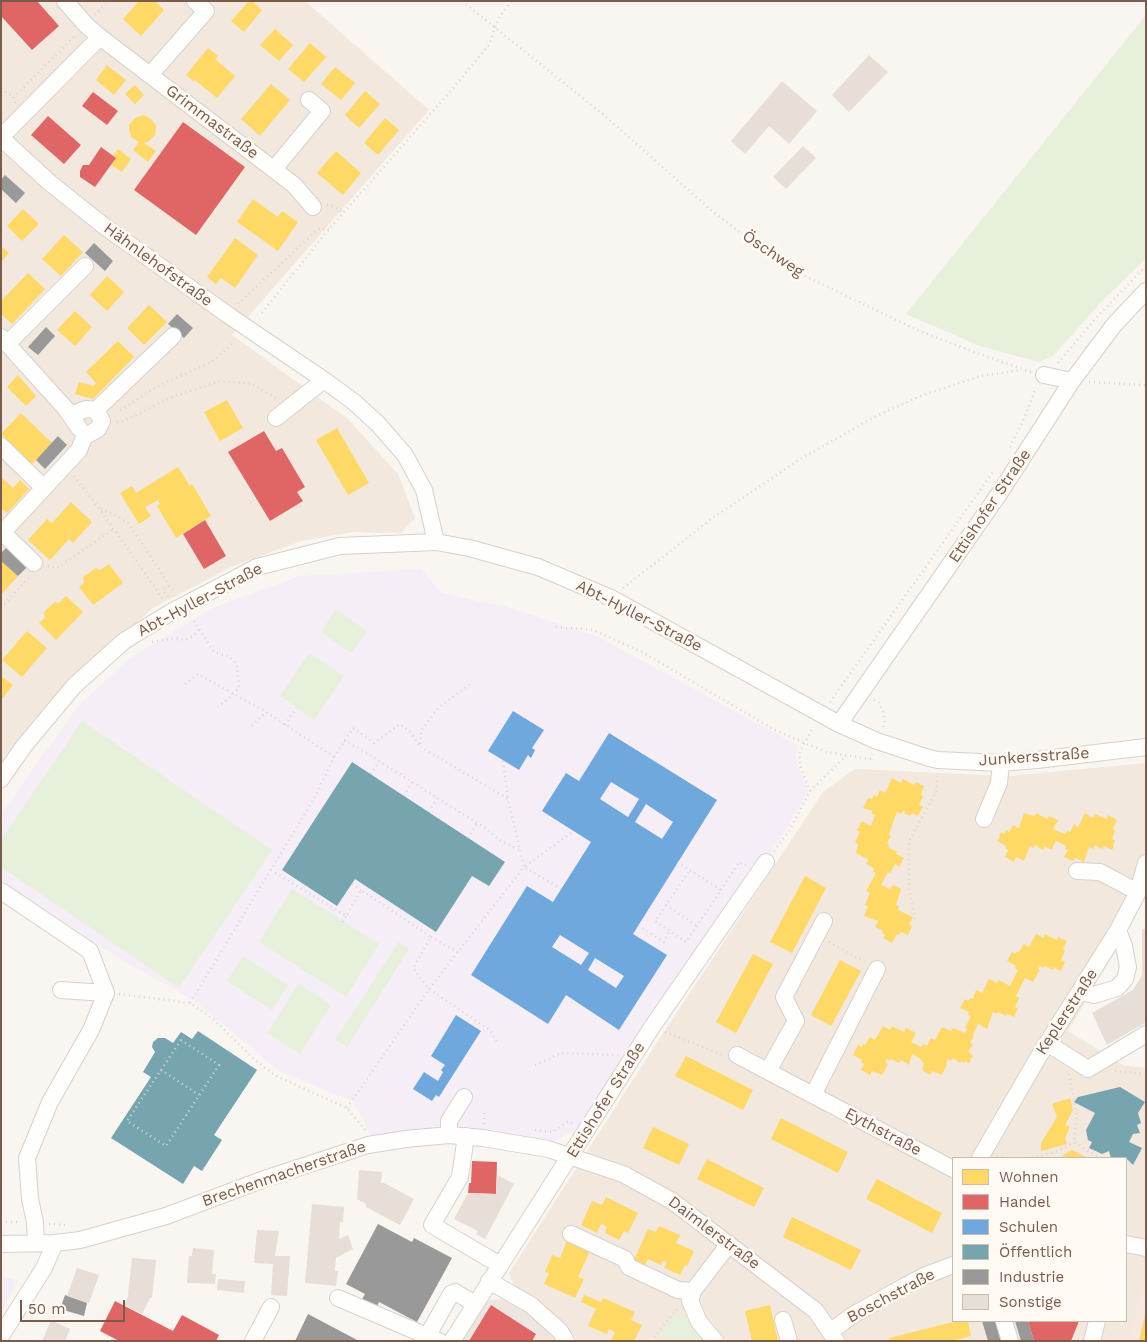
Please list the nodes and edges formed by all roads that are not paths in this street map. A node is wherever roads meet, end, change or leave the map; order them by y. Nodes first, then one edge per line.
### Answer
1 (65, 1) edge
2 (195, 1) edge
3 (100, 37) junction
4 (150, 75) junction
5 (309, 100) dead end
6 (1, 137) edge
7 (274, 169) junction
8 (314, 207) dead end
9 (85, 266) dead end
10 (1146, 291) edge
11 (172, 336) dead end
12 (4, 340) edge
13 (1044, 375) road end
14 (324, 380) junction
15 (1072, 381) junction
16 (101, 416) junction
17 (276, 418) dead end
18 (74, 420) junction
19 (84, 437) junction
20 (1, 446) edge
21 (44, 488) junction
22 (2, 532) edge
23 (436, 542) junction
24 (34, 563) road end
25 (839, 724) junction
26 (1146, 747) edge
27 (1001, 763) junction
28 (1, 779) edge
29 (984, 819) dead end
30 (1146, 863) edge
31 (763, 866) road end
32 (1077, 871) dead end
33 (1, 891) edge
34 (1138, 892) junction
35 (824, 921) dead end
36 (1118, 930) junction
37 (877, 969) road end
38 (61, 990) dead end
39 (1081, 992) junction
40 (106, 993) junction
41 (1146, 1034) edge
42 (1047, 1043) junction
43 (738, 1055) road end
44 (768, 1071) junction
45 (813, 1095) junction
46 (464, 1098) dead end
47 (449, 1135) junction
48 (466, 1136) junction
49 (570, 1157) junction
50 (981, 1157) edge
51 (952, 1168) edge
52 (571, 1234) dead end
53 (36, 1243) junction
54 (55, 1243) junction
55 (1, 1244) edge
56 (729, 1244) junction
57 (1127, 1244) edge
58 (1146, 1248) edge
59 (500, 1265) junction
60 (952, 1265) edge
61 (490, 1281) junction
62 (691, 1296) junction
63 (338, 1298) dead end
64 (475, 1304) junction
65 (271, 1307) dead end
66 (783, 1320) dead end
67 (1004, 1322) edge
68 (1097, 1322) edge
69 (1, 1336) edge
70 (834, 1336) edge
71 (433, 1338) edge
72 (253, 1341) edge
73 (452, 1341) edge
74 (566, 1341) edge
75 (715, 1341) edge
76 (789, 1341) edge
77 (1010, 1341) edge
78 (1092, 1341) edge

1 - 3 street, Grimmastraße
2 - 4 street, Grimmastraße
3 - 4 street, Grimmastraße
3 - 6 street
4 - 7 street, Grimmastraße
5 - 7 street, Grimmastraße
6 - 14 street, Hähnlehofstraße
7 - 8 street, Grimmastraße
9 - 12 street
10 - 15 street, Ettishofer Straße
11 - 16 street
12 - 18 street
13 - 15 street
14 - 17 street
14 - 23 street, Hähnlehofstraße
15 - 25 street, Ettishofer Straße
16 - 18 street
16 - 19 street
18 - 19 street
19 - 21 street
20 - 21 street
21 - 22 street
22 - 24 street
23 - 25 street, Abt-Hyller-Straße
23 - 28 street, Abt-Hyller-Straße
25 - 27 street, Junkersstraße
26 - 27 street, Junkersstraße
27 - 29 street
30 - 34 street, Keplerstraße
31 - 49 street, Ettishofer Straße
32 - 34 street
33 - 40 street
34 - 36 street, Keplerstraße
35 - 44 street
36 - 39 street, Keplerstraße
36 - 39 street
37 - 45 street
38 - 40 street
39 - 42 street, Keplerstraße
40 - 53 street
41 - 42 street
42 - 50 street, Keplerstraße
43 - 44 street, Eythstraße
44 - 45 street, Eythstraße
45 - 51 street, Eythstraße
46 - 47 street
47 - 48 street, Brechenmacherstraße
47 - 54 street, Brechenmacherstraße
48 - 49 street, Brechenmacherstraße
48 - 59 street
49 - 56 street, Daimlerstraße
49 - 59 street, Ettishofer Straße
52 - 62 street
53 - 54 street, Brechenmacherstraße
53 - 55 street, Brechenmacherstraße
54 - 69 street
56 - 62 street
56 - 70 street, Daimlerstraße
57 - 58 street
59 - 61 street, Ettishofer Straße
60 - 70 street, Boschstraße
61 - 64 street, Ettishofer Straße
61 - 74 street
62 - 75 street
63 - 71 street
64 - 71 street
64 - 73 street, Ettishofer Straße
65 - 72 street
66 - 76 street
67 - 77 street
68 - 78 street

